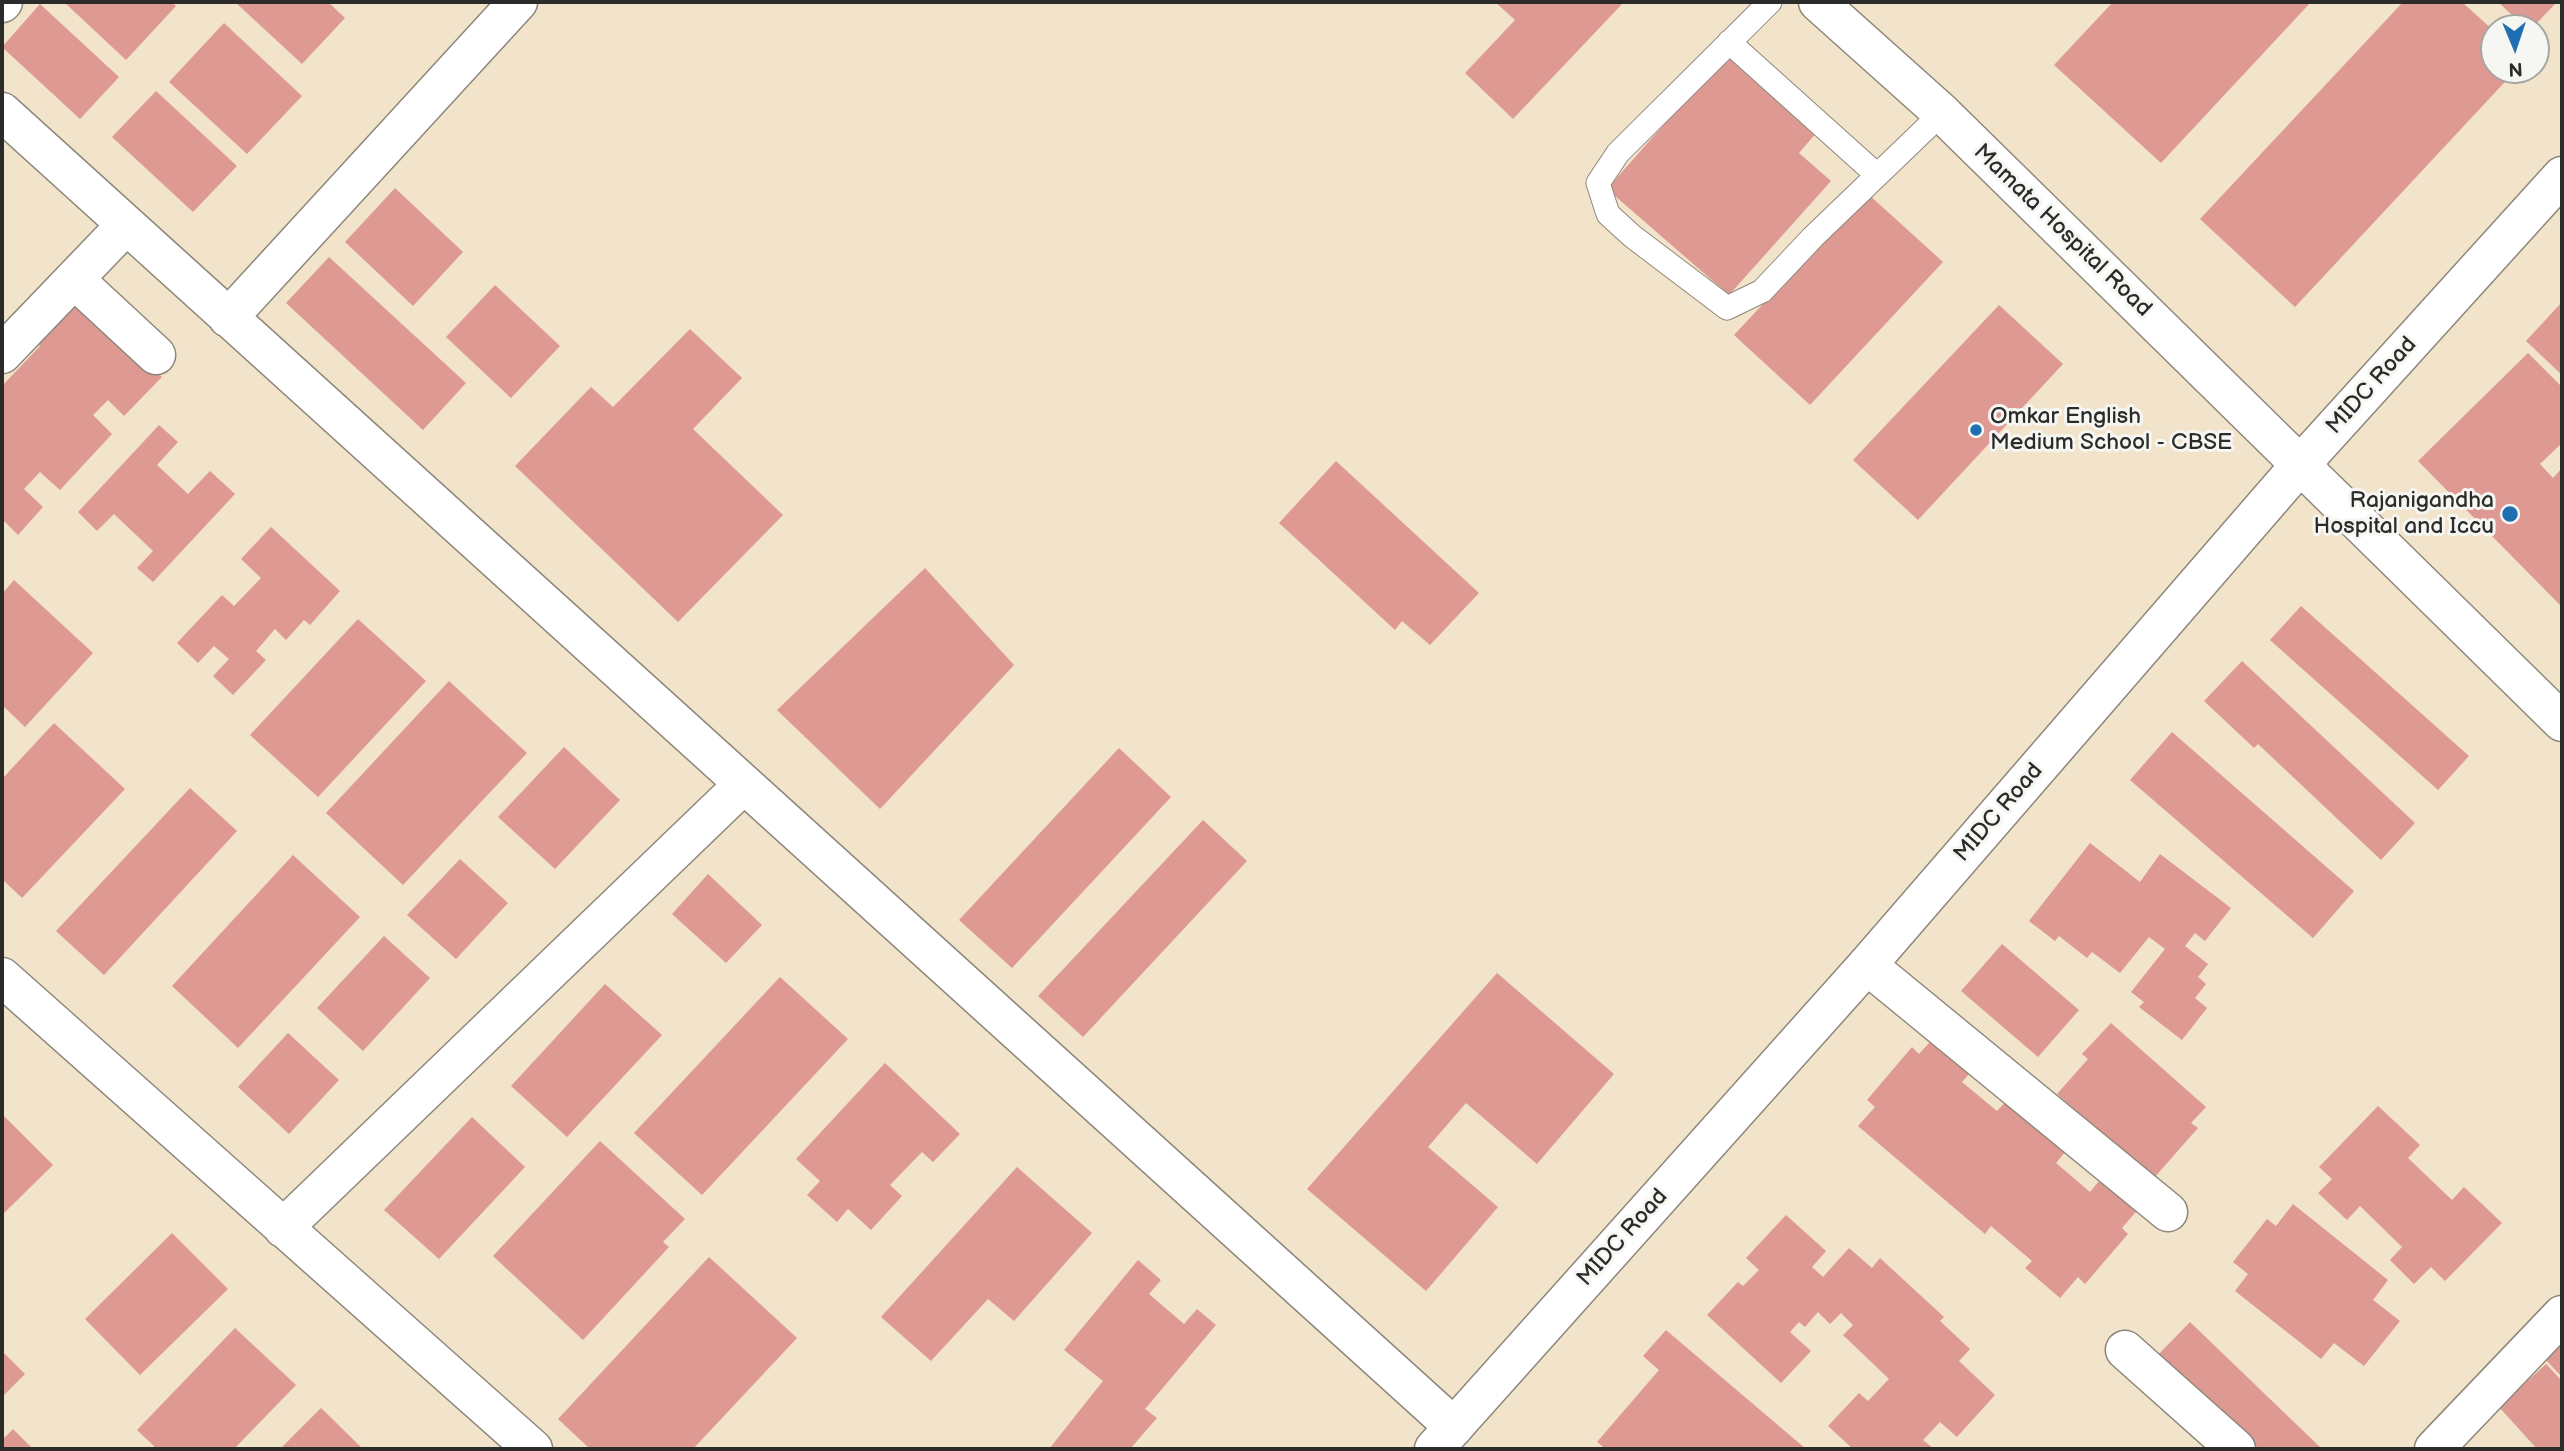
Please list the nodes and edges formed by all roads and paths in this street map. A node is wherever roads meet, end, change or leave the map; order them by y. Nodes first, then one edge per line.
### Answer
1 (518, 2) edge
2 (1770, 2) edge
3 (1818, 2) edge
4 (1729, 42) junction
5 (2, 113) edge
6 (1942, 113) junction
7 (1877, 175) junction
8 (2562, 176) edge
9 (126, 225) junction
10 (74, 279) junction
11 (228, 318) junction
12 (2, 354) edge
13 (156, 355) dead end
14 (2300, 465) junction
15 (2562, 722) edge
16 (744, 784) junction
17 (1867, 965) junction
18 (2, 977) edge
19 (2168, 1212) dead end
20 (283, 1228) junction
21 (2562, 1315) edge
22 (2125, 1350) dead end
23 (1444, 1438) edge
24 (533, 1449) edge
25 (2236, 1449) edge
26 (2434, 1449) edge

1 - 11 street
2 - 4 lane
3 - 6 street, Mamata Hospital Road
4 - 7 lane
4 - 7 lane
5 - 9 street
6 - 7 lane
6 - 14 street, Mamata Hospital Road
8 - 14 street, MIDC Road
9 - 10 street
9 - 11 street
10 - 12 street
10 - 13 street
11 - 16 street
14 - 15 street, Mamata Hospital Road
14 - 17 street, MIDC Road
16 - 20 street
16 - 23 street
17 - 19 street
17 - 23 street, MIDC Road
18 - 20 street
20 - 24 street
21 - 26 street
22 - 25 street

